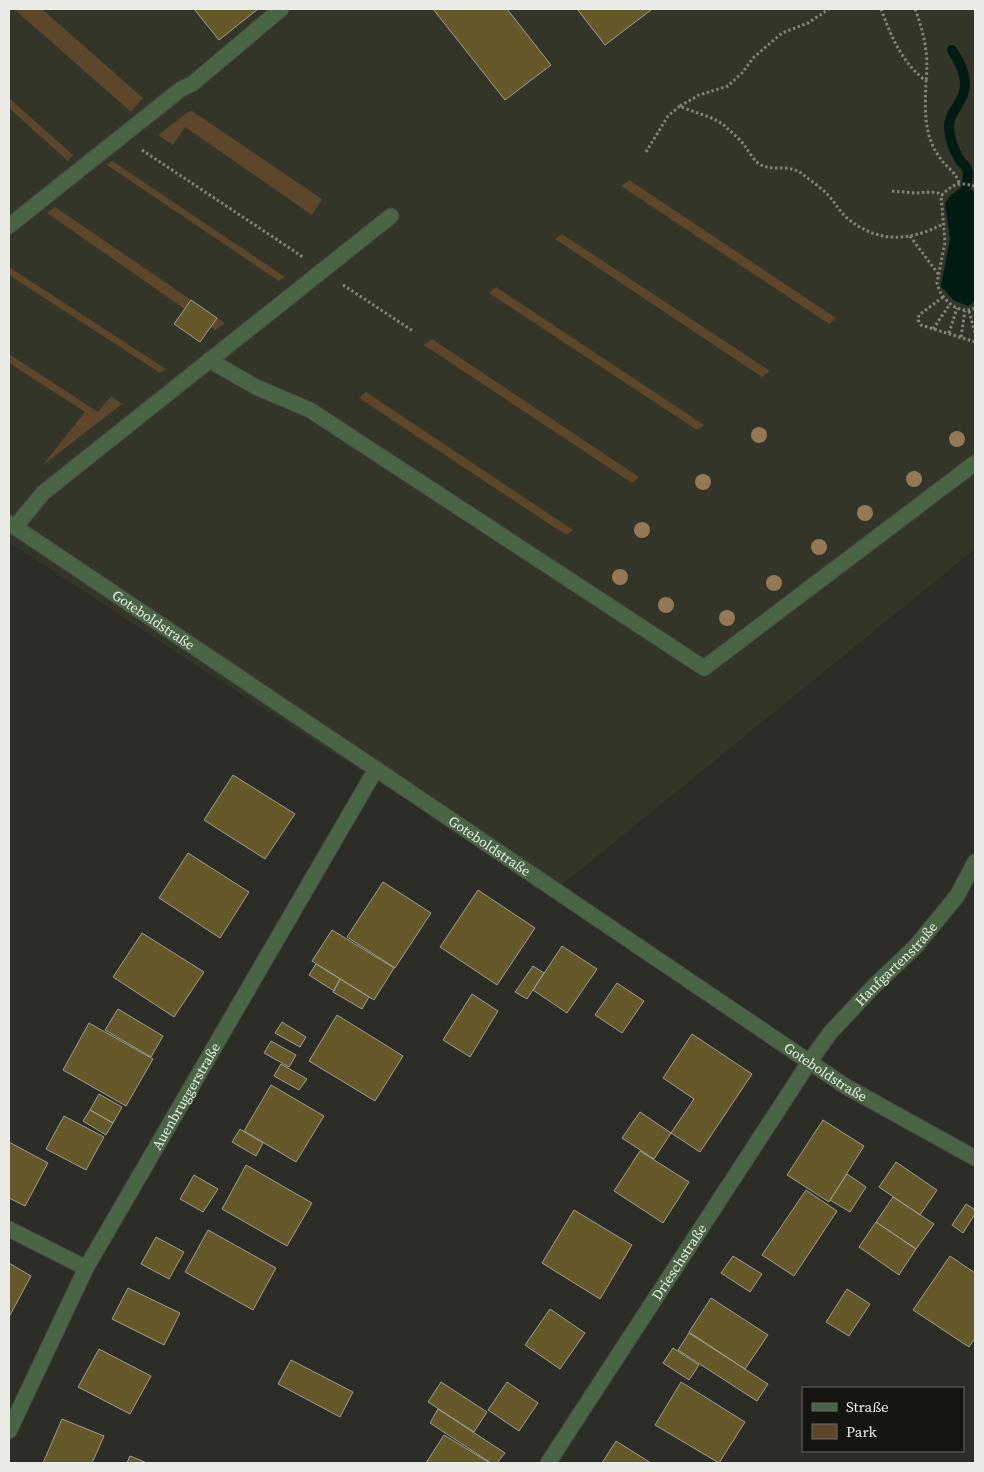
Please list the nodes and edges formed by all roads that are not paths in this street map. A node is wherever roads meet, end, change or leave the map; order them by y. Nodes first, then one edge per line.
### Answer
1 (281, 9) edge
2 (391, 216) dead end
3 (9, 226) edge
4 (209, 360) junction
5 (975, 463) edge
6 (12, 525) edge
7 (376, 768) junction
8 (975, 862) edge
9 (810, 1061) junction
10 (975, 1158) edge
11 (9, 1229) edge
12 (86, 1268) junction
13 (9, 1431) edge
14 (548, 1463) edge

1 - 3 street
2 - 4 street
4 - 5 street
4 - 6 street
6 - 7 street, Goteboldstraße
7 - 9 street, Goteboldstraße
7 - 12 street, Auenbruggerstraße
8 - 9 street, Hanfgartenstraße
9 - 10 street, Goteboldstraße
9 - 14 street, Drieschstraße
11 - 12 street
12 - 13 street, Auenbruggerstraße

